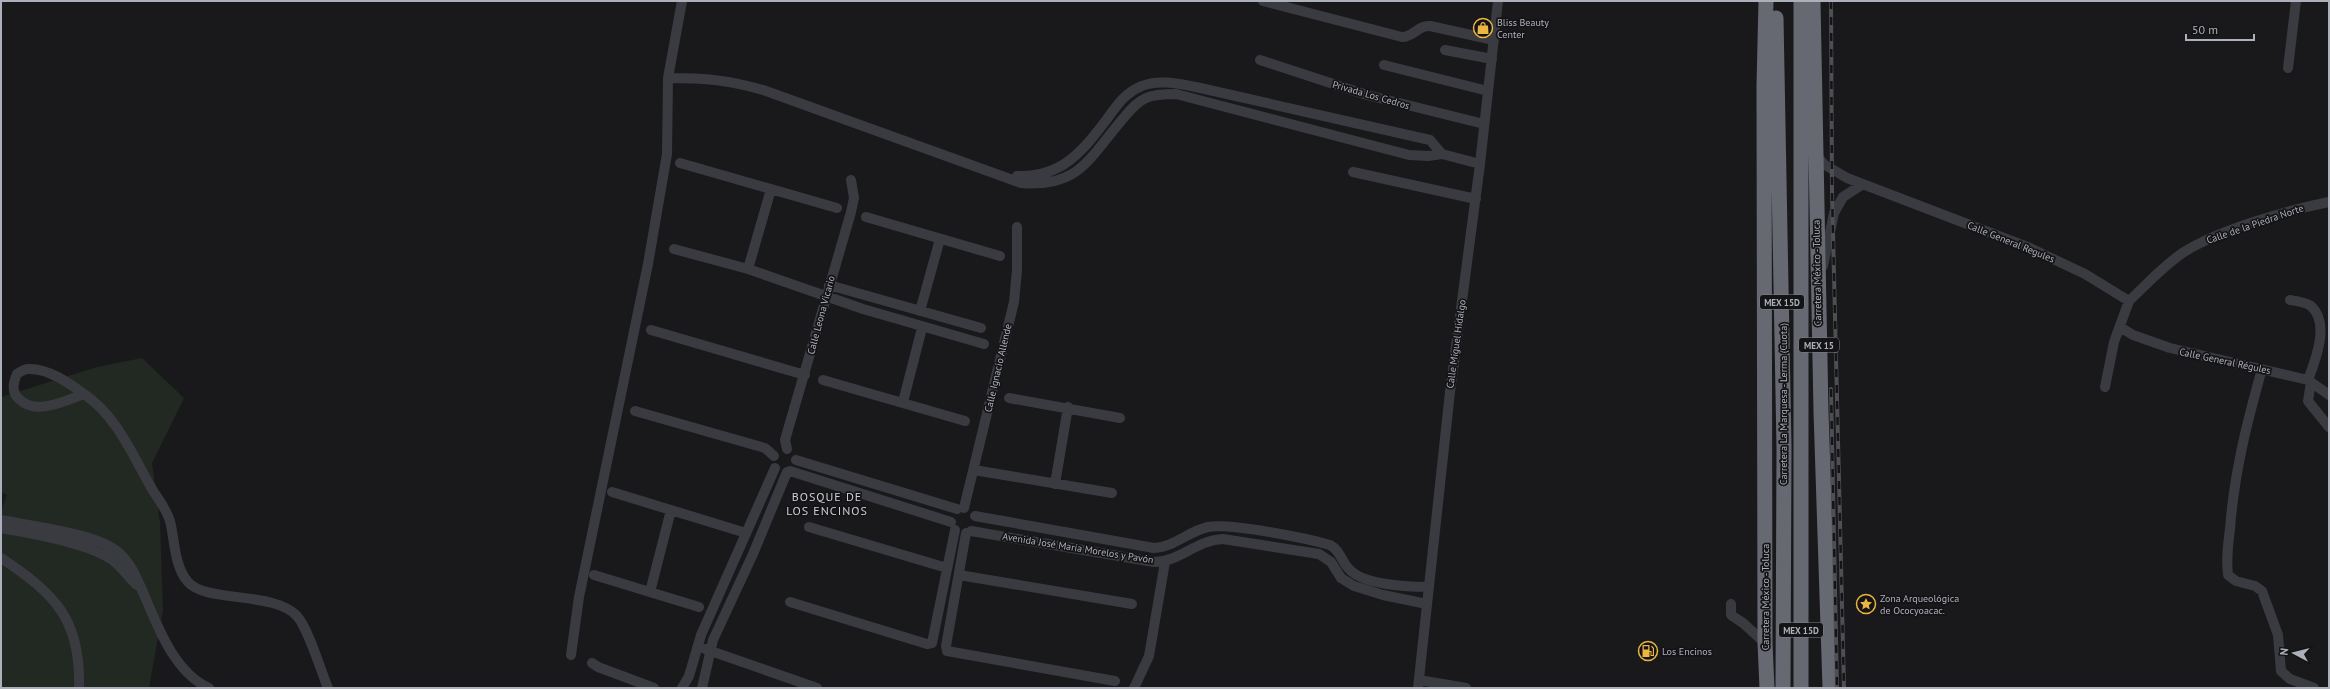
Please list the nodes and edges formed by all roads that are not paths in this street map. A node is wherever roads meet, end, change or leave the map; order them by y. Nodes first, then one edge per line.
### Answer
1 (682, 1) edge
2 (1263, 1) edge
3 (1498, 1) edge
4 (1766, 1) edge
5 (1775, 1) edge
6 (1801, 1) edge
7 (1814, 1) edge
8 (2296, 1) edge
9 (1494, 40) junction
10 (1445, 50) dead end
11 (1492, 59) junction
12 (1260, 60) dead end
13 (1384, 65) dead end
14 (2288, 68) dead end
15 (668, 78) junction
16 (1488, 91) junction
17 (1134, 106) junction
18 (1106, 120) junction
19 (1484, 124) junction
20 (1442, 154) junction
21 (1815, 154) junction
22 (680, 163) dead end
23 (1480, 164) junction
24 (1353, 172) dead end
25 (1003, 176) junction
26 (850, 180) dead end
27 (1863, 184) junction
28 (771, 189) junction
29 (1476, 199) junction
30 (2329, 202) edge
31 (837, 208) dead end
32 (866, 217) dead end
33 (1017, 227) dead end
34 (940, 239) junction
35 (674, 249) dead end
36 (1000, 256) dead end
37 (748, 269) junction
38 (829, 285) junction
39 (1818, 291) junction
40 (826, 296) junction
41 (2290, 300) dead end
42 (2129, 301) junction
43 (920, 311) junction
44 (2120, 327) junction
45 (922, 328) junction
46 (981, 328) dead end
47 (651, 330) dead end
48 (2327, 336) edge
49 (984, 344) dead end
50 (2262, 369) junction
51 (805, 375) junction
52 (823, 380) dead end
53 (2310, 381) junction
54 (2106, 387) dead end
55 (84, 394) junction
56 (2329, 395) edge
57 (1009, 398) dead end
58 (903, 402) junction
59 (1068, 408) junction
60 (635, 411) dead end
61 (1120, 418) dead end
62 (965, 421) dead end
63 (2329, 427) edge
64 (787, 449) junction
65 (774, 456) junction
66 (796, 460) junction
67 (776, 468) junction
68 (974, 470) junction
69 (789, 472) junction
70 (1055, 484) junction
71 (612, 492) dead end
72 (1112, 493) dead end
73 (960, 509) junction
74 (671, 510) junction
75 (975, 516) junction
76 (1, 520) edge
77 (953, 526) junction
78 (809, 527) dead end
79 (1, 528) edge
80 (968, 532) junction
81 (746, 534) junction
82 (1188, 535) junction
83 (740, 547) junction
84 (1194, 547) junction
85 (753, 554) junction
86 (1, 558) edge
87 (1165, 562) junction
88 (947, 568) junction
89 (594, 575) dead end
90 (959, 575) junction
91 (1372, 580) junction
92 (1408, 586) junction
93 (1428, 587) junction
94 (143, 590) junction
95 (1369, 591) junction
96 (650, 592) junction
97 (1406, 600) junction
98 (790, 602) dead end
99 (1132, 604) dead end
100 (1427, 604) junction
101 (1731, 604) dead end
102 (699, 607) dead end
103 (1765, 643) junction
104 (697, 646) junction
105 (710, 651) junction
106 (571, 655) dead end
107 (592, 663) dead end
108 (1115, 681) dead end
109 (1418, 684) edge
110 (79, 688) edge
111 (209, 688) edge
112 (328, 688) edge
113 (654, 688) edge
114 (682, 688) edge
115 (702, 688) edge
116 (817, 688) edge
117 (1134, 688) edge
118 (1466, 688) edge
119 (1767, 688) edge
120 (1783, 688) edge
121 (1801, 688) edge
122 (1830, 688) edge
123 (2314, 688) edge

1 - 15 street
2 - 9 street
3 - 9 street, Calle Miguel Hidalgo
4 - 103 highway, Carretera México - Toluca
5 - 120 highway, Carretera La Marquesa - Lerma (Cuota) / MEX 15D
6 - 121 highway, Carretera La Marquesa - Lerma (Cuota) / MEX 15D
7 - 21 highway, Carretera México - Toluca / MEX 15
8 - 14 street
9 - 11 street, Calle Miguel Hidalgo
10 - 11 street
11 - 16 street, Calle Miguel Hidalgo
12 - 19 street, Privada Los Cedros
13 - 16 street
15 - 25 street
15 - 106 street
16 - 19 street, Calle Miguel Hidalgo
17 - 18 street
17 - 20 street
17 - 25 street
18 - 20 street
18 - 25 street
19 - 23 street, Calle Miguel Hidalgo
20 - 23 street
21 - 27 street, Calle General Regules
21 - 39 highway, Carretera México - Toluca / MEX 15
22 - 28 street
23 - 29 street, Calle Miguel Hidalgo
24 - 29 street
26 - 38 street, Calle Leona Vicario
27 - 39 street
27 - 42 street, Calle General Regules
28 - 31 street
28 - 37 street
29 - 93 street, Calle Miguel Hidalgo
30 - 42 street, Calle de la Piedra Norte
32 - 34 street
33 - 68 street, Calle Ignacio Allende
34 - 36 street
34 - 43 street
35 - 37 street
37 - 40 street
38 - 40 street, Calle Leona Vicario
38 - 43 street
39 - 122 highway, Carretera México - Toluca / MEX 15
40 - 45 street
40 - 51 street, Calle Leona Vicario
41 - 48 street
42 - 44 street
43 - 46 street
44 - 50 street, Calle General Régules
44 - 54 street
45 - 49 street
45 - 58 street
47 - 51 street
48 - 53 street
50 - 53 street, Calle General Régules
50 - 123 street
51 - 64 street, Calle Leona Vicario
52 - 58 street
53 - 56 street, Calle General Régules
53 - 63 street
55 - 55 street
55 - 112 street
57 - 59 street
58 - 62 street
59 - 61 street
59 - 70 street
60 - 65 street
64 - 65 street
64 - 66 street
65 - 67 street
66 - 69 street
66 - 73 street
67 - 69 street
67 - 81 street
68 - 70 street
68 - 73 street, Calle Ignacio Allende
69 - 77 street
69 - 85 street
70 - 72 street
71 - 74 street
73 - 75 street
73 - 77 street
74 - 81 street
74 - 96 street
75 - 80 street
75 - 82 street, Avenida José María Morelos y Pavón
76 - 94 street
77 - 80 street
77 - 88 street
78 - 88 street
79 - 94 street
80 - 87 street, Avenida José María Morelos y Pavón
80 - 90 street
81 - 83 street
82 - 84 street
82 - 91 street, Avenida José María Morelos y Pavón
83 - 85 street
83 - 104 street
84 - 87 street, Avenida José María Morelos y Pavón
84 - 95 street, Avenida José María Morelos y Pavón
85 - 105 street
86 - 110 street
87 - 117 street
88 - 98 street
89 - 96 street
90 - 99 street
90 - 108 street
91 - 92 street, Avenida José María Morelos y Pavón
91 - 95 street
92 - 93 street, Avenida José María Morelos y Pavón
92 - 97 street
93 - 100 street, Calle Miguel Hidalgo
94 - 111 street
95 - 97 street, Avenida José María Morelos y Pavón
96 - 102 street
97 - 100 street, Avenida José María Morelos y Pavón
100 - 109 street, Calle Miguel Hidalgo
101 - 103 street
103 - 119 highway, Carretera México - Toluca
104 - 105 street
104 - 114 street
105 - 115 street
105 - 116 street
107 - 113 street
109 - 118 street

